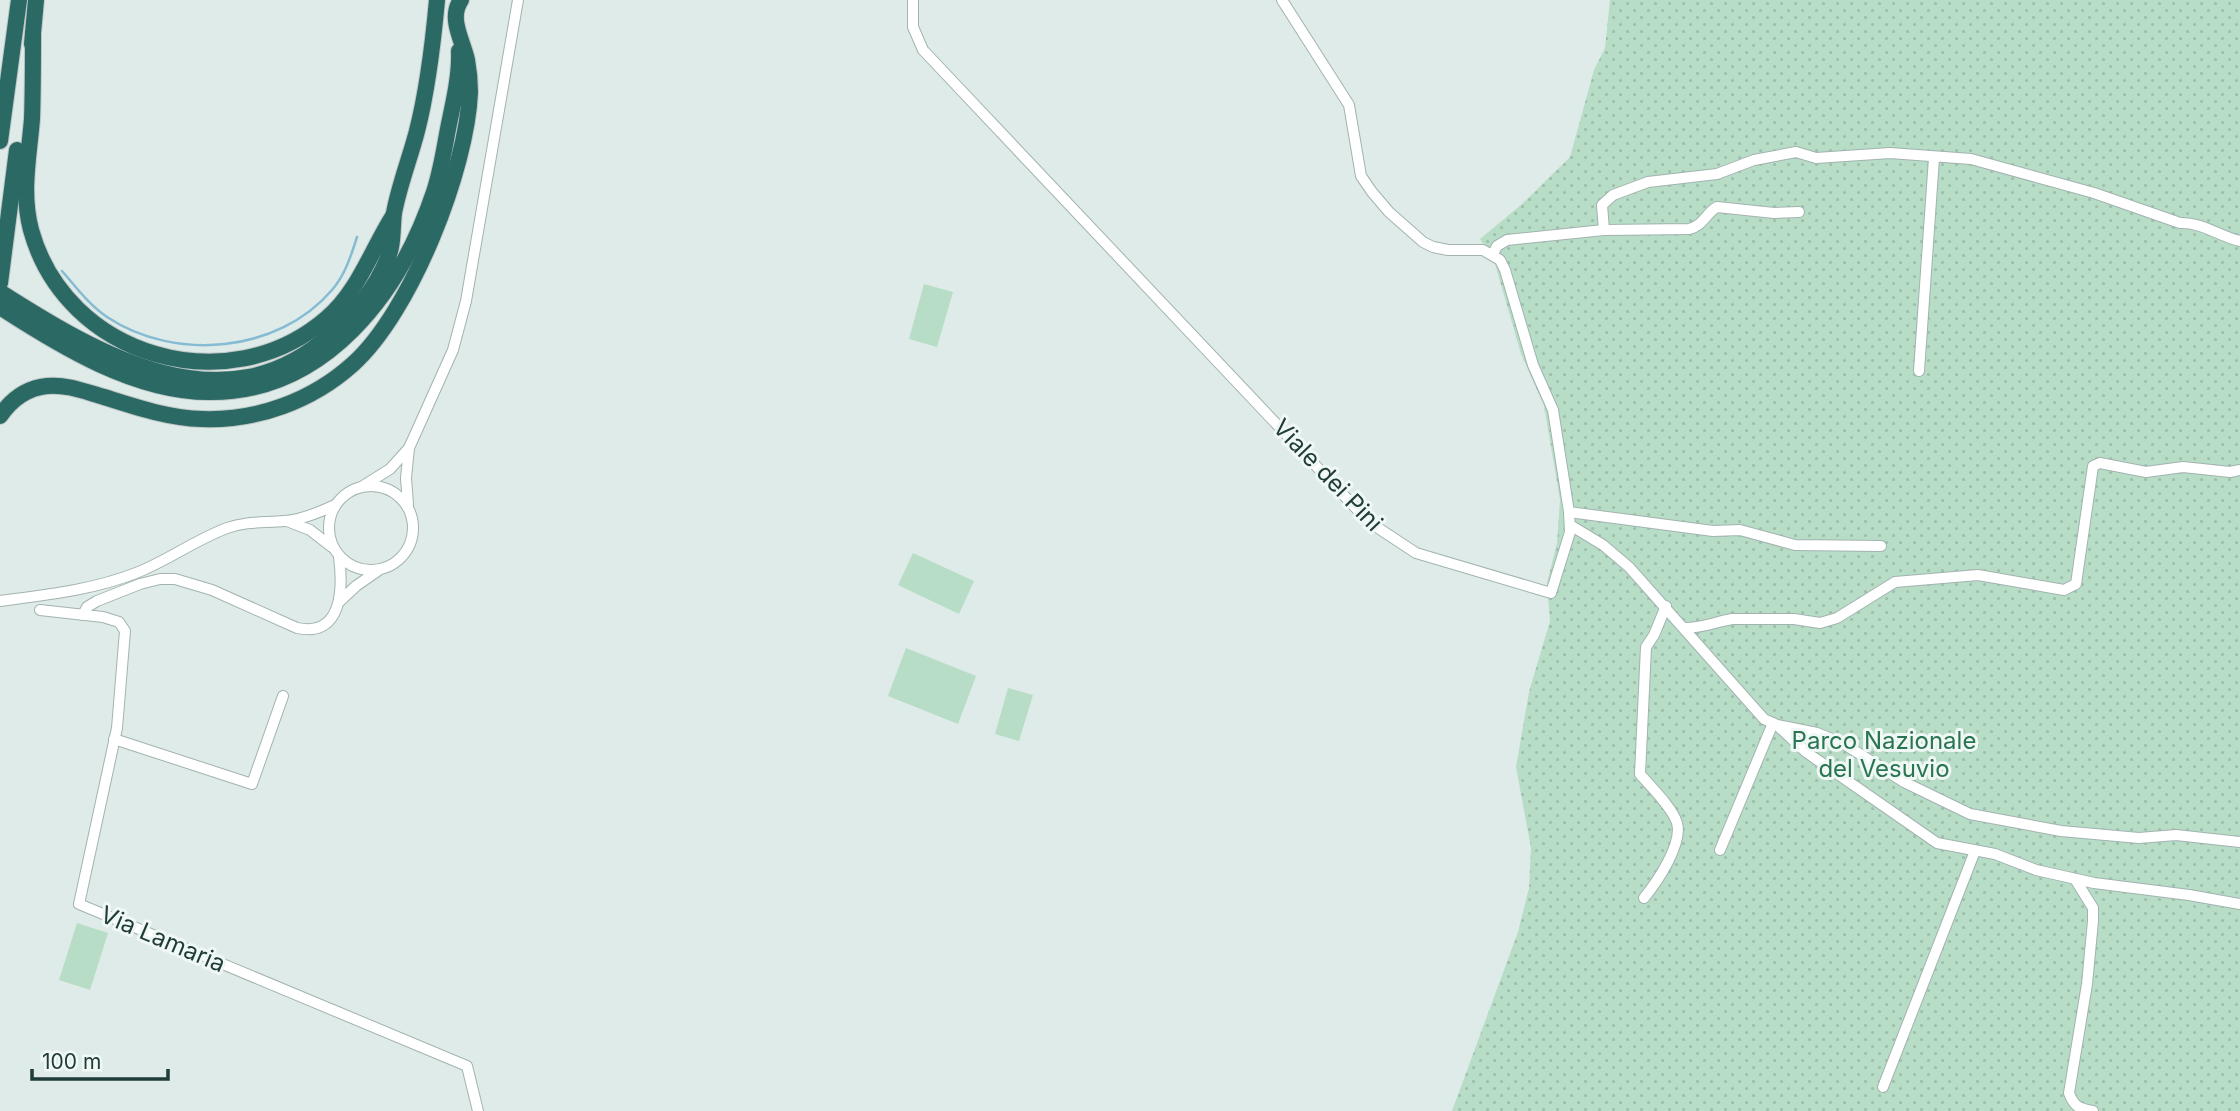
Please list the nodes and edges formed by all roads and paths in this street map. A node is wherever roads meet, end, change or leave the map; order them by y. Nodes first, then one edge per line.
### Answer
1 (19, 0) edge
2 (437, 0) edge
3 (461, 0) edge
4 (509, 0) edge
5 (518, 0) edge
6 (913, 0) edge
7 (1282, 0) edge
8 (36, 1) edge
9 (515, 14) junction
10 (458, 31) junction
11 (33, 34) junction
12 (0, 141) edge
13 (1934, 158) junction
14 (1799, 212) dead end
15 (394, 214) junction
16 (1604, 230) junction
17 (2240, 241) edge
18 (1493, 254) junction
19 (1, 278) edge
20 (0, 292) edge
21 (0, 307) edge
22 (1919, 371) dead end
23 (0, 416) edge
24 (409, 448) junction
25 (2240, 470) edge
26 (363, 486) junction
27 (335, 505) junction
28 (409, 511) junction
29 (1569, 512) junction
30 (286, 521) junction
31 (1570, 525) junction
32 (1881, 546) dead end
33 (336, 552) junction
34 (379, 570) junction
35 (0, 601) edge
36 (340, 601) junction
37 (1666, 606) junction
38 (40, 610) dead end
39 (83, 615) junction
40 (1685, 628) junction
41 (283, 696) dead end
42 (1775, 724) junction
43 (114, 738) junction
44 (2240, 842) edge
45 (1720, 850) dead end
46 (1975, 852) junction
47 (2075, 878) junction
48 (1644, 898) dead end
49 (2240, 904) edge
50 (1883, 1087) dead end
51 (478, 1111) edge
52 (2094, 1111) edge

1 - 12 highway
2 - 15 highway
3 - 10 highway
4 - 9 street
5 - 9 street
6 - 31 street, Viale dei Pini
7 - 18 street
8 - 11 highway
9 - 24 street
10 - 21 highway
10 - 23 highway
11 - 15 highway
11 - 19 highway
13 - 16 street
13 - 17 street
13 - 22 street
14 - 16 street
15 - 20 highway
16 - 18 street
18 - 29 street, Viale dei Pini
24 - 26 street
24 - 28 street
25 - 40 street
26 - 27 street
26 - 28 street
27 - 30 street
27 - 33 street
28 - 34 street
29 - 31 street, Viale dei Pini
29 - 32 street
30 - 33 street
30 - 35 street
31 - 37 street
33 - 34 street
33 - 36 street
34 - 36 street
36 - 39 street
37 - 40 street
37 - 48 street
38 - 39 street, Via Lamaria
39 - 43 street, Via Lamaria
40 - 42 street
41 - 43 street
42 - 44 street
42 - 45 street
42 - 46 street
43 - 51 street, Via Lamaria
46 - 47 street
46 - 50 street
47 - 49 street
47 - 52 street

